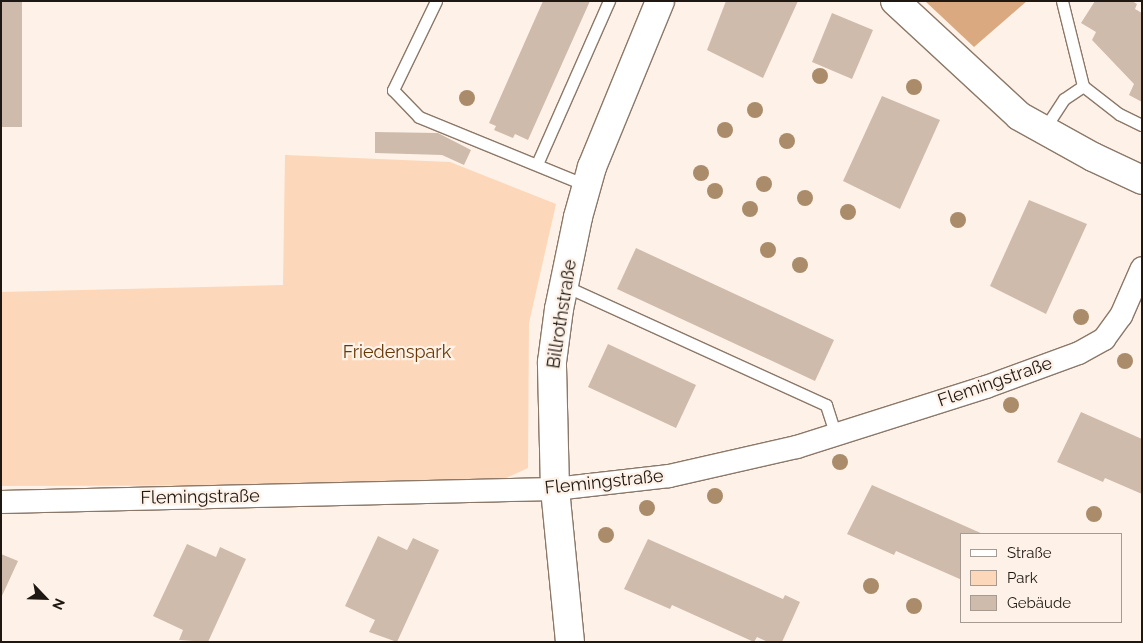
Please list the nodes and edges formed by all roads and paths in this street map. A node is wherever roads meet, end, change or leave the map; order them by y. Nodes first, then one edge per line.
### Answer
1 (436, 1) edge
2 (610, 1) edge
3 (660, 1) edge
4 (895, 1) edge
5 (1062, 1) edge
6 (1083, 86) junction
7 (1142, 125) edge
8 (1043, 131) junction
9 (536, 164) junction
10 (1142, 180) edge
11 (586, 185) junction
12 (1142, 268) edge
13 (565, 286) junction
14 (836, 435) junction
15 (555, 489) junction
16 (1, 502) edge
17 (570, 642) edge

1 - 9 lane
2 - 9 lane
3 - 11 street, Billrothstraße
4 - 8 street
5 - 6 lane
6 - 7 lane
6 - 8 lane
8 - 10 street
9 - 11 lane
11 - 13 street, Billrothstraße
12 - 14 street, Flemingstraße
13 - 14 lane
13 - 15 street, Billrothstraße
14 - 15 street, Flemingstraße
15 - 16 street, Flemingstraße
15 - 17 street, Billrothstraße

